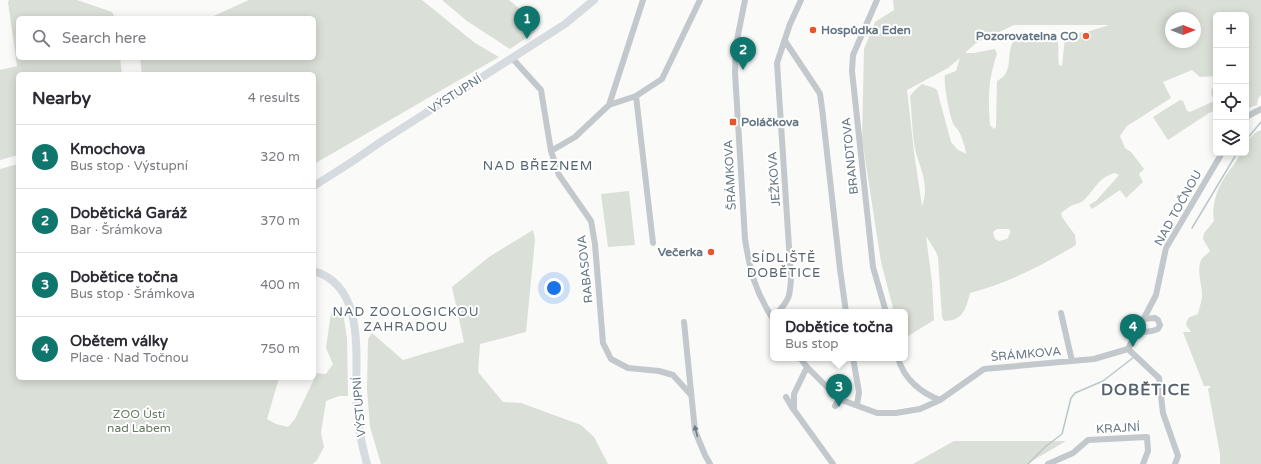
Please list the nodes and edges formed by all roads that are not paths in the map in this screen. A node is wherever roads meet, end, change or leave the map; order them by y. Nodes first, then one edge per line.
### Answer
1 (594, 0) edge
2 (643, 0) edge
3 (700, 0) edge
4 (745, 0) edge
5 (801, 0) edge
6 (877, 0) edge
7 (785, 41) junction
8 (512, 58) junction
9 (636, 96) junction
10 (609, 105) junction
11 (1261, 109) edge
12 (1249, 115) edge
13 (551, 151) junction
14 (1220, 156) edge
15 (316, 185) edge
16 (653, 243) dead end
17 (316, 272) edge
18 (780, 309) edge
19 (846, 309) edge
20 (885, 309) edge
21 (1062, 313) dead end
22 (770, 314) edge
23 (1142, 320) junction
24 (684, 322) dead end
25 (1136, 333) junction
26 (1128, 349) junction
27 (802, 361) edge
28 (854, 361) edge
29 (900, 361) edge
30 (1072, 361) junction
31 (806, 367) junction
32 (691, 395) junction
33 (786, 397) dead end
34 (839, 399) junction
35 (940, 400) junction
36 (857, 405) junction
37 (835, 406) dead end
38 (794, 410) junction
39 (367, 464) edge
40 (710, 464) edge
41 (833, 464) edge
42 (1048, 464) edge
43 (1143, 464) edge
44 (1175, 464) edge

1 - 8 street, VÝSTUPNÍ
2 - 10 street
3 - 9 street
4 - 22 street, ŠRÁMKOVA
5 - 7 street
6 - 20 street, BRANDTOVA
7 - 18 street, JEŽKOVA
7 - 19 street
8 - 13 street, RABASOVA
8 - 15 street, VÝSTUPNÍ
9 - 10 street
9 - 16 street
10 - 13 street
11 - 12 street
13 - 32 street, RABASOVA
14 - 23 street, NAD TOČNOU
17 - 39 street, VÝSTUPNÍ
21 - 30 street
23 - 25 street, NAD TOČNOU
23 - 25 street
24 - 32 street
25 - 26 street, NAD TOČNOU
26 - 30 street, ŠRÁMKOVA
26 - 44 street
27 - 31 street, ŠRÁMKOVA
28 - 36 street
29 - 35 street
30 - 35 street, ŠRÁMKOVA
31 - 34 street, ŠRÁMKOVA
31 - 38 street
40 -> 32 street
33 - 38 street
34 - 36 street, ŠRÁMKOVA
34 - 37 street
35 - 36 street, ŠRÁMKOVA
38 - 41 street
42 - 43 street, KRAJNÍ

